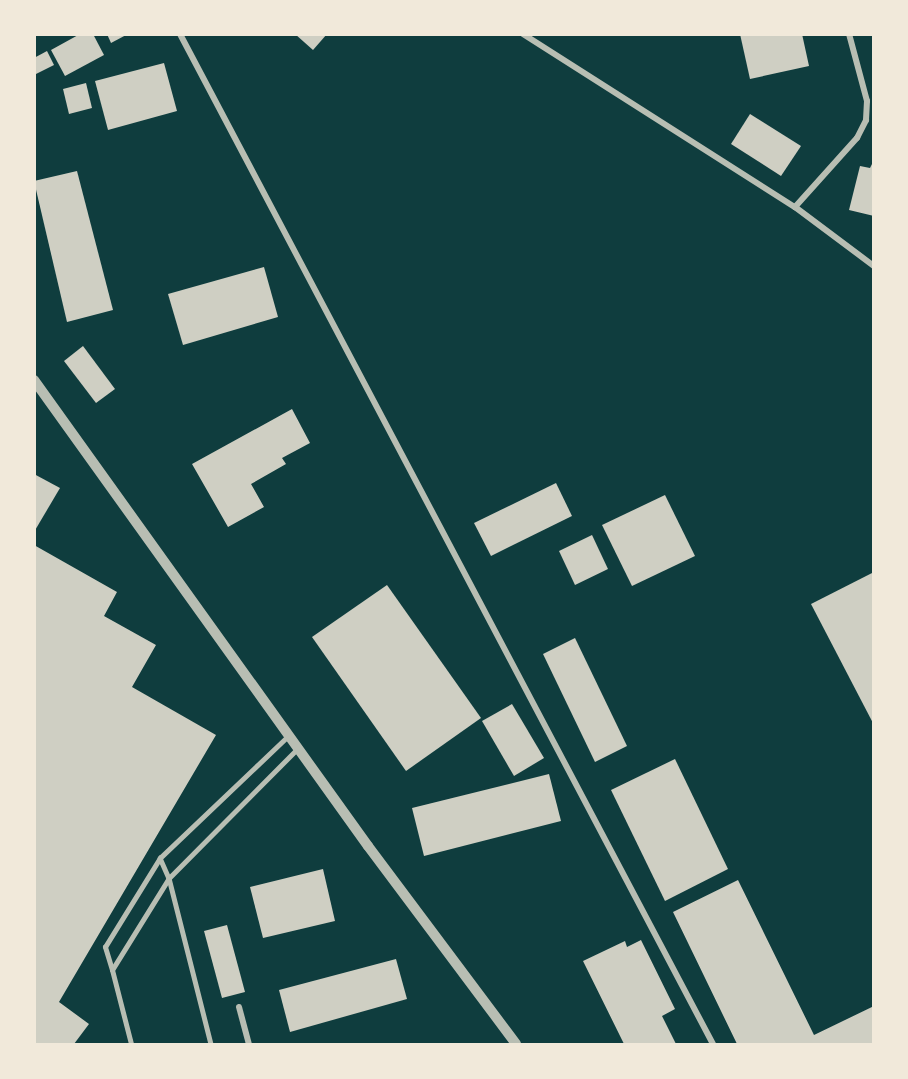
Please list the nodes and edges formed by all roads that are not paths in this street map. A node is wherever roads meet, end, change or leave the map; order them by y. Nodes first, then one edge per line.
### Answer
1 (180, 34) edge
2 (523, 34) edge
3 (849, 34) edge
4 (795, 207) junction
5 (873, 267) edge
6 (34, 380) edge
7 (289, 735) junction
8 (298, 748) junction
9 (160, 858) junction
10 (170, 878) junction
11 (112, 970) junction
12 (239, 1007) dead end
13 (131, 1044) edge
14 (211, 1044) edge
15 (249, 1044) edge
16 (516, 1044) edge
17 (713, 1044) edge

1 - 17 street
2 - 4 street
3 - 4 street
4 - 5 street
6 - 7 street
7 - 8 street
7 - 9 lane
8 - 10 lane
8 - 16 street
9 - 10 lane
9 - 11 lane
10 - 11 lane
10 - 14 lane
11 - 13 lane
12 - 15 street

